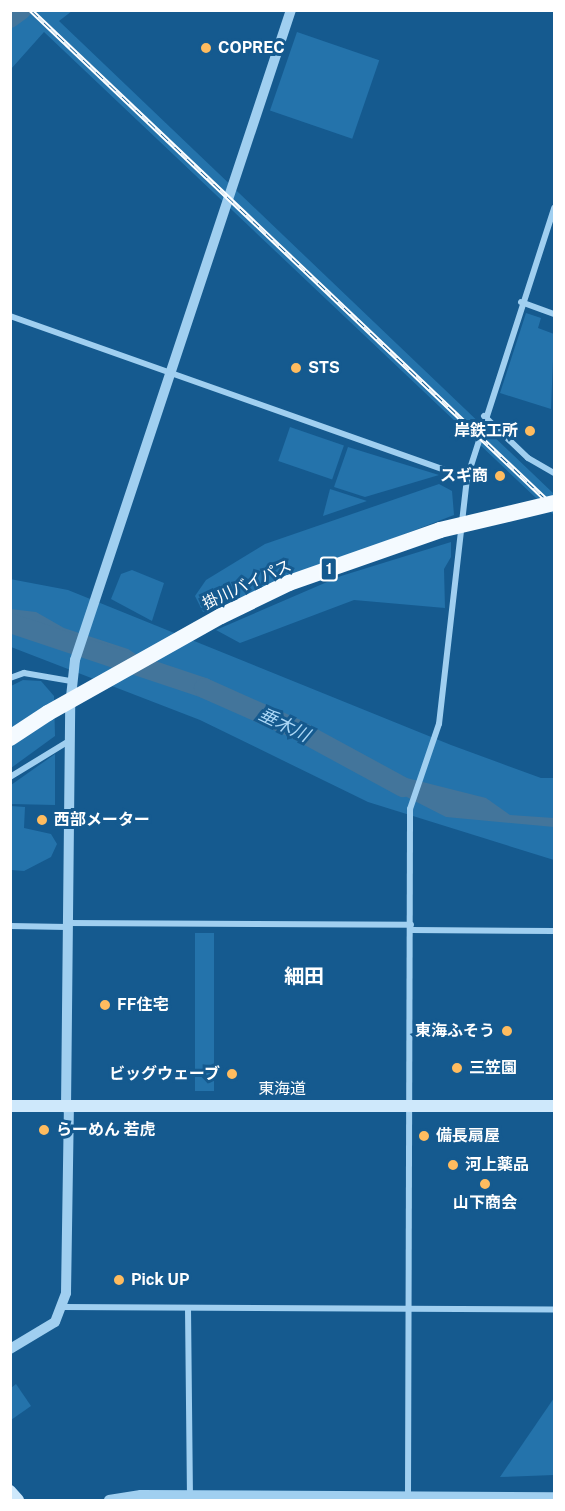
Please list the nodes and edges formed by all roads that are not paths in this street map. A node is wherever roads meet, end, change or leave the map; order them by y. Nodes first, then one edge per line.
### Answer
1 (291, 10) edge
2 (555, 208) edge
3 (521, 302) junction
4 (555, 314) edge
5 (10, 316) edge
6 (170, 375) junction
7 (484, 416) junction
8 (555, 473) edge
9 (466, 478) junction
10 (555, 503) edge
11 (10, 678) edge
12 (71, 681) junction
13 (10, 738) edge
14 (69, 741) junction
15 (10, 777) edge
16 (67, 925) junction
17 (10, 926) edge
18 (411, 928) junction
19 (555, 931) edge
20 (410, 1105) junction
21 (10, 1106) edge
22 (555, 1106) edge
23 (68, 1108) junction
24 (62, 1307) junction
25 (189, 1308) junction
26 (409, 1310) junction
27 (555, 1310) edge
28 (10, 1349) edge
29 (10, 1491) edge
30 (190, 1495) junction
31 (413, 1497) edge
32 (555, 1497) edge
33 (18, 1500) edge
34 (109, 1500) edge

1 - 6 street
2 - 3 street
3 - 4 street
3 - 7 street
5 - 6 street
6 - 9 street
6 - 12 street
7 - 8 street
7 - 9 street
9 - 18 street
10 - 13 highway, 掛川バイパス / 1, bridge
11 - 12 street
12 - 14 street
14 - 15 street
14 - 16 street
16 - 17 street
16 - 18 street
16 - 23 street
18 - 19 street
18 - 20 street
20 - 22 main road, 東海道
20 - 23 main road, 東海道
20 - 26 street
21 - 23 main road, 東海道
23 - 24 street
24 - 25 street
24 - 28 street
25 - 26 street
25 - 30 street
26 - 27 street
26 - 31 street
29 - 33 main road
30 - 31 street
30 - 34 street
31 - 32 street

